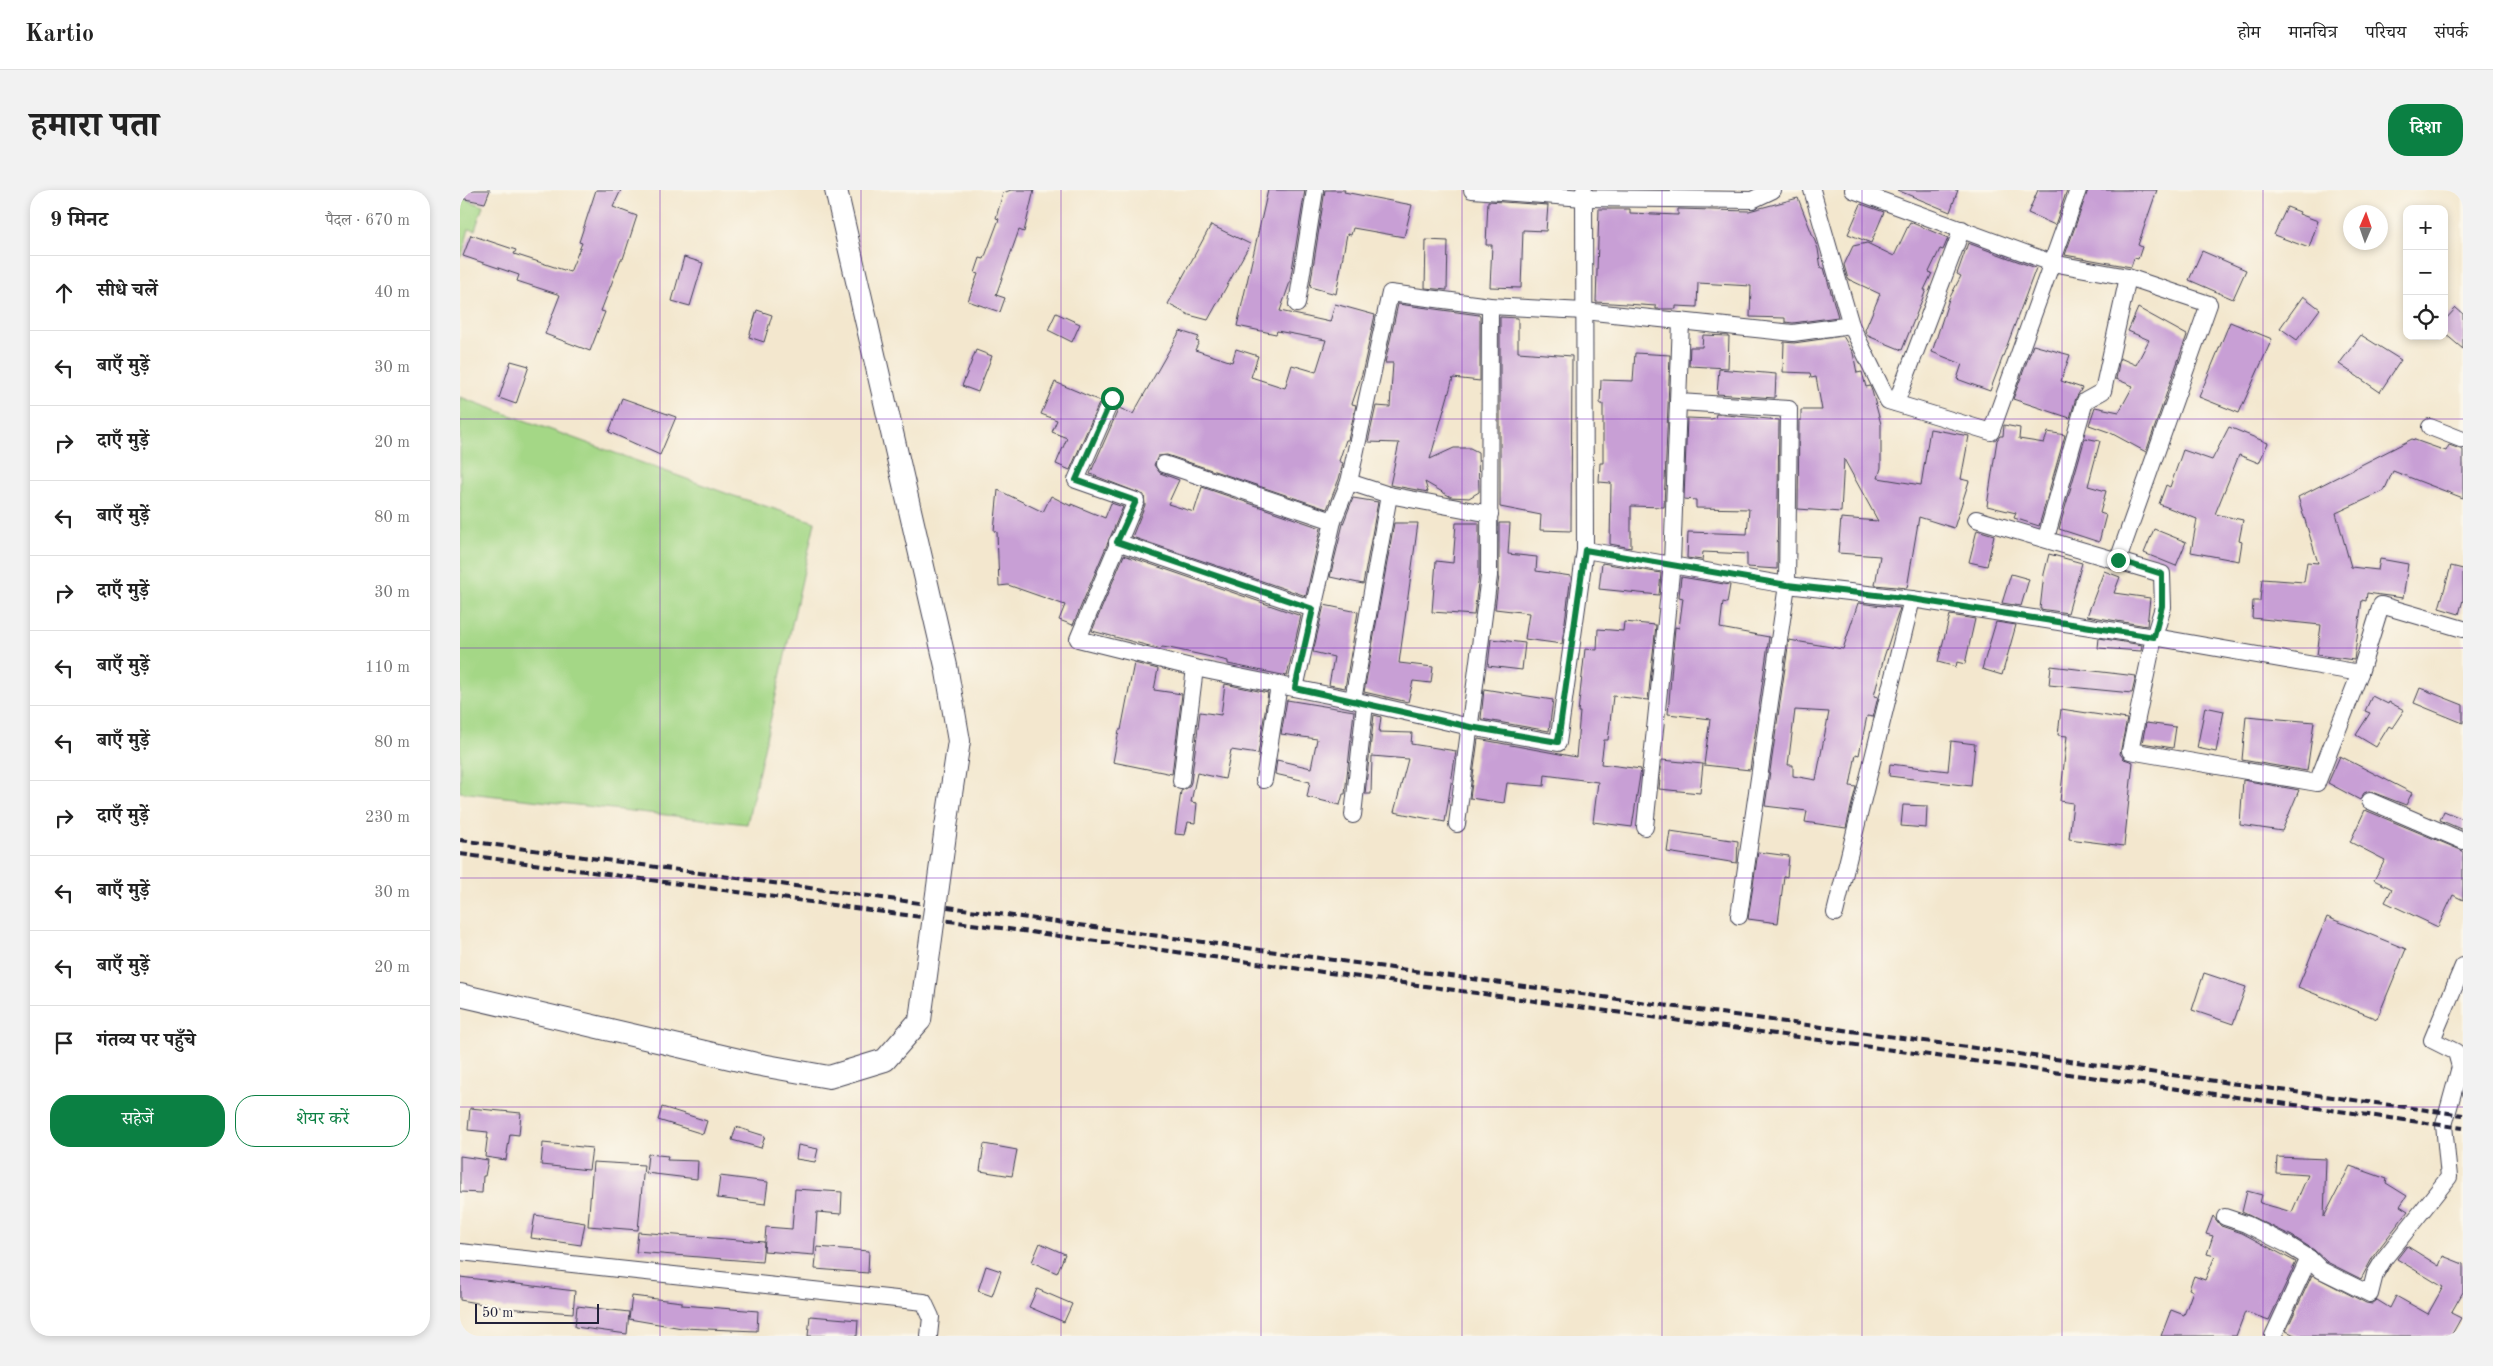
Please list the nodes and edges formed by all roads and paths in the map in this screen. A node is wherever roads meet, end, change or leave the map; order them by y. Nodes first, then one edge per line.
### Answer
1 (836, 190) edge
2 (1315, 190) edge
3 (1481, 190) edge
4 (1773, 190) edge
5 (1812, 190) edge
6 (1853, 190) edge
7 (2078, 190) edge
8 (1584, 194) edge
9 (1669, 195) edge
10 (1962, 230) junction
11 (2052, 263) junction
12 (2128, 277) junction
13 (1297, 304) dead end
14 (1490, 306) junction
15 (1584, 311) junction
16 (1681, 321) junction
17 (1851, 325) junction
18 (1112, 398) dead end
19 (1679, 402) junction
20 (1896, 403) junction
21 (2430, 427) dead end
22 (2463, 440) edge
23 (1164, 464) dead end
24 (1348, 482) junction
25 (1389, 496) junction
26 (1490, 514) junction
27 (1976, 519) dead end
28 (1333, 521) junction
29 (2046, 538) junction
30 (1117, 542) junction
31 (1585, 550) junction
32 (2118, 560) junction
33 (1672, 563) junction
34 (1787, 585) junction
35 (1912, 599) junction
36 (1313, 609) junction
37 (2463, 629) edge
38 (2154, 637) junction
39 (1195, 668) junction
40 (2360, 673) junction
41 (1279, 685) junction
42 (1295, 688) junction
43 (1359, 702) junction
44 (1470, 727) junction
45 (1264, 780) dead end
46 (1181, 781) dead end
47 (2370, 801) dead end
48 (1353, 815) dead end
49 (1457, 824) dead end
50 (1645, 827) dead end
51 (2463, 841) edge
52 (1835, 914) dead end
53 (1740, 916) dead end
54 (2463, 966) edge
55 (460, 995) edge
56 (2460, 1081) edge
57 (2225, 1217) dead end
58 (460, 1252) edge
59 (2309, 1258) junction
60 (929, 1336) edge
61 (2273, 1336) edge

1 - 55 main road, bridge
2 - 13 street
3 - 8 street
4 - 9 street
5 - 17 street
6 - 10 street
7 - 11 street
8 - 9 street
8 - 15 street
10 - 11 street
10 - 20 street
11 - 12 street
11 - 20 street
12 - 29 street
12 - 32 street
14 - 15 street
14 - 24 street
14 - 26 street
15 - 16 street
15 - 31 street
16 - 17 street
16 - 19 street
17 - 20 street
18 - 30 street
19 - 33 street
19 - 34 street
21 - 22 street
23 - 28 street
24 - 25 street
24 - 28 street
25 - 26 street
25 - 43 street
26 - 44 street
27 - 29 street
28 - 36 street
29 - 32 street
30 - 36 street
30 - 39 street
31 - 33 street
31 - 44 street
32 - 38 street
33 - 34 street
33 - 50 street
34 - 35 street
34 - 53 street
35 - 38 street
35 - 52 street
36 - 42 street
37 - 40 street
38 - 40 street
38 - 40 street
39 - 41 street
39 - 46 street
41 - 42 street
41 - 45 street
42 - 43 street
43 - 44 street
43 - 48 street
44 - 49 street
47 - 51 street
54 - 56 street
56 - 59 street
57 - 59 street
58 - 60 street
59 - 61 street

